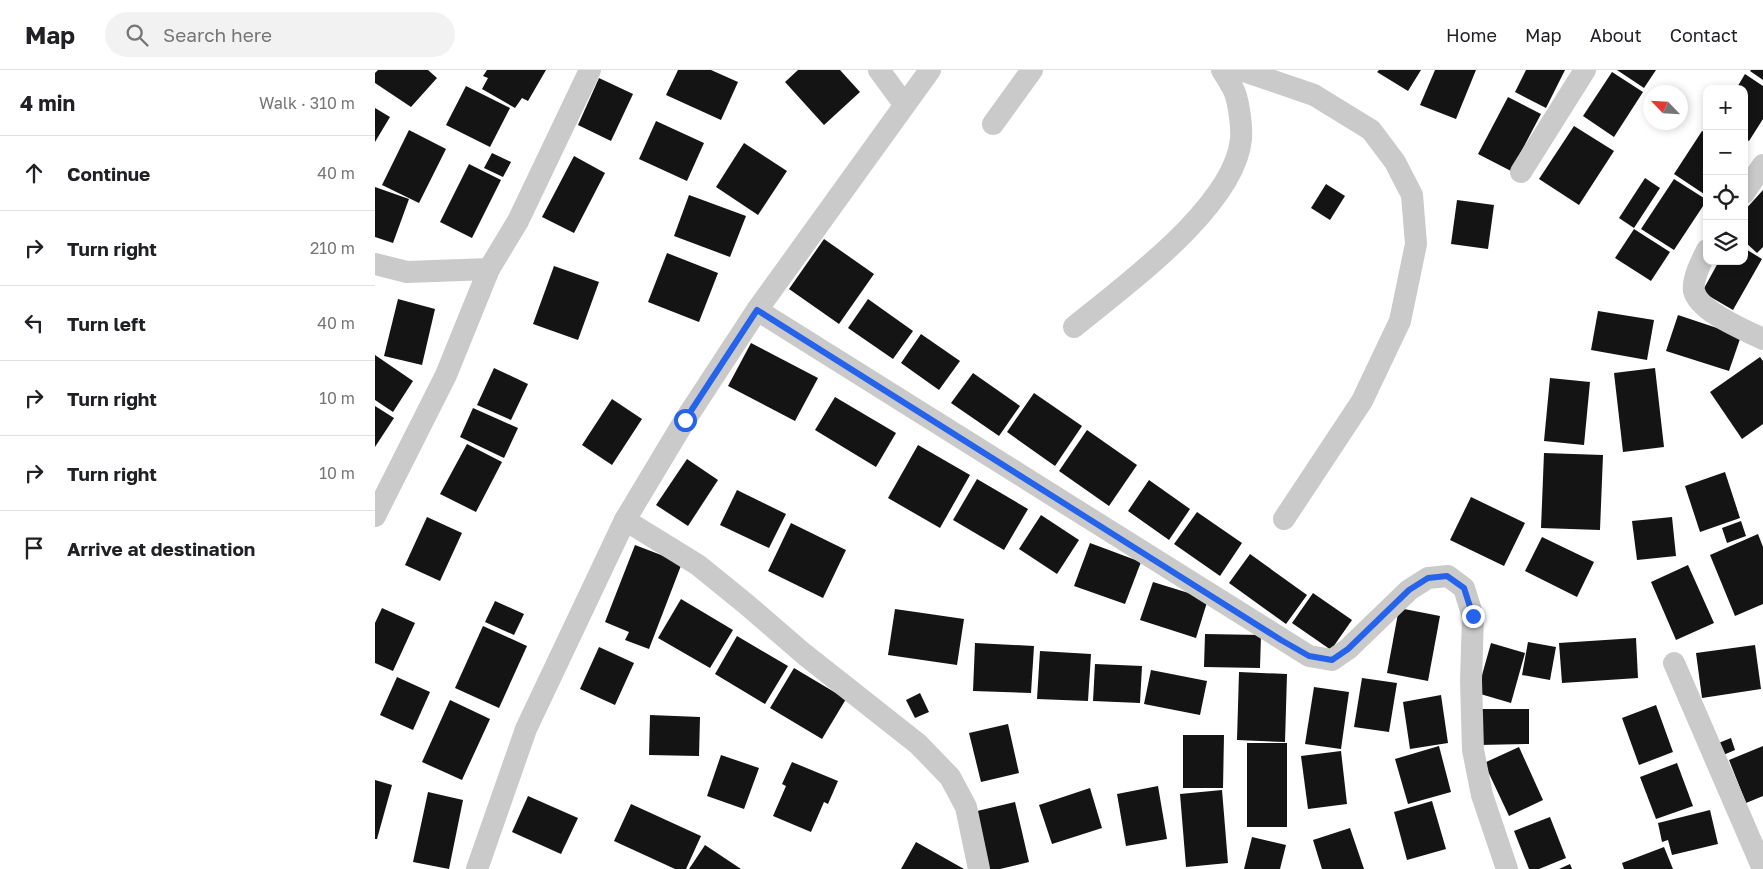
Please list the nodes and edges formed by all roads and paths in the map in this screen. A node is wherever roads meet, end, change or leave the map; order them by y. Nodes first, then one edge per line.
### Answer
1 (590, 70) edge
2 (879, 70) edge
3 (930, 70) edge
4 (1032, 70) edge
5 (1222, 70) edge
6 (1241, 70) edge
7 (1585, 70) edge
8 (904, 104) junction
9 (993, 124) dead end
10 (1763, 165) edge
11 (1521, 172) dead end
12 (1748, 187) edge
13 (1703, 258) edge
14 (375, 264) edge
15 (489, 270) junction
16 (757, 310) junction
17 (1074, 327) dead end
18 (1763, 339) edge
19 (375, 516) edge
20 (1284, 519) dead end
21 (625, 520) junction
22 (1673, 663) dead end
23 (477, 869) edge
24 (979, 869) edge
25 (1507, 869) edge
26 (1763, 869) edge

1 - 15 street
2 - 8 street
3 - 8 street
4 - 9 street
5 - 17 street
6 - 20 street
7 - 11 street
8 - 16 street
10 - 12 street
13 - 18 street
14 - 15 street
15 - 19 street
16 - 21 street
16 - 25 street
21 - 23 street
21 - 24 street
22 - 26 street

